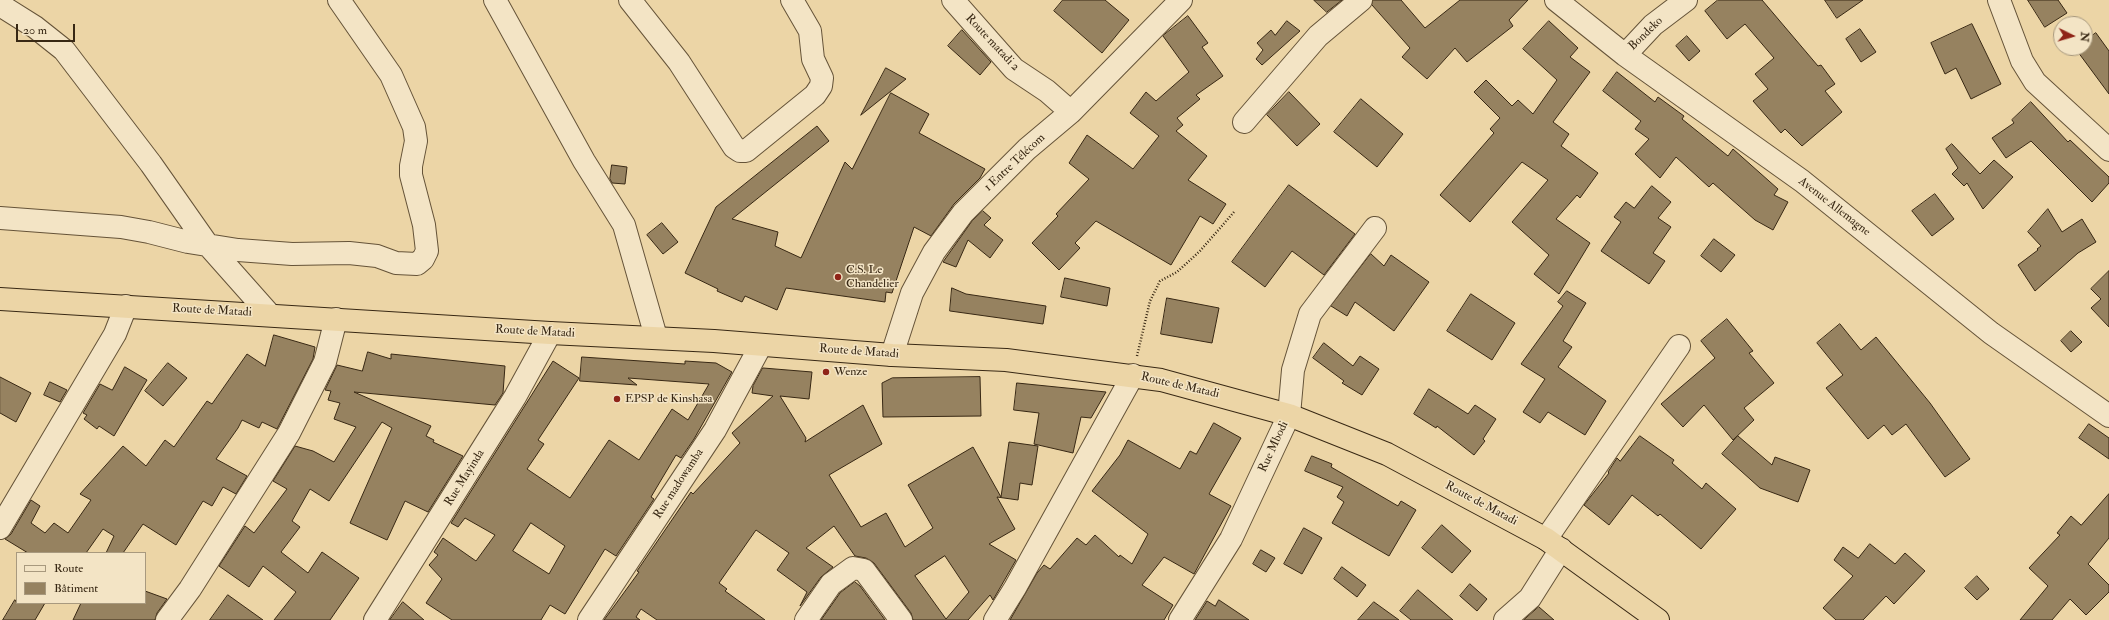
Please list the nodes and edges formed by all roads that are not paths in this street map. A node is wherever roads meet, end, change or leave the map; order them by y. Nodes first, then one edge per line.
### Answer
1 (339, 0) edge
2 (495, 0) edge
3 (630, 0) edge
4 (792, 0) edge
5 (953, 0) edge
6 (1181, 0) edge
7 (1361, 0) edge
8 (1556, 0) edge
9 (1686, 0) edge
10 (1999, 0) edge
11 (0, 4) edge
12 (1625, 55) junction
13 (1071, 112) junction
14 (1244, 122) dead end
15 (2109, 150) edge
16 (0, 218) edge
17 (1375, 228) dead end
18 (207, 244) junction
19 (0, 299) edge
20 (126, 306) junction
21 (270, 315) junction
22 (336, 319) junction
23 (550, 333) junction
24 (656, 337) junction
25 (761, 344) junction
26 (1679, 346) dead end
27 (892, 355) junction
28 (1133, 375) junction
29 (1289, 416) junction
30 (2109, 416) edge
31 (0, 528) edge
32 (1553, 544) junction
33 (167, 620) edge
34 (376, 620) edge
35 (590, 620) edge
36 (806, 620) edge
37 (901, 620) edge
38 (995, 620) edge
39 (1180, 620) edge
40 (1505, 620) edge
41 (1658, 620) edge

1 - 18 street
2 - 24 street
3 - 4 street
5 - 13 street, Route matadi 2
6 - 13 street, 1 Entre Télécom
7 - 14 street
8 - 12 street, Avenue Allemagne
9 - 12 street, Bondeko
10 - 15 street
11 - 18 street
12 - 30 street, Avenue Allemagne
13 - 27 street, 1 Entre Télécom
16 - 18 street
17 - 29 street, Rue Mbodi
18 - 21 street
19 - 20 highway, Route de Matadi
20 - 21 highway, Route de Matadi
20 - 31 street
21 - 22 highway, Route de Matadi
22 - 23 highway, Route de Matadi
22 - 33 street
23 - 24 highway, Route de Matadi
23 - 34 street, Rue Mayinda
24 - 25 highway, Route de Matadi
25 - 27 highway, Route de Matadi
25 - 35 street, Rue madowamba
26 - 32 street
27 - 28 highway, Route de Matadi
28 - 29 highway, Route de Matadi
28 - 38 street
29 - 32 highway, Route de Matadi
29 - 39 street, Rue Mbodi
32 - 40 street
32 - 41 highway, Route de Matadi
36 - 37 street

